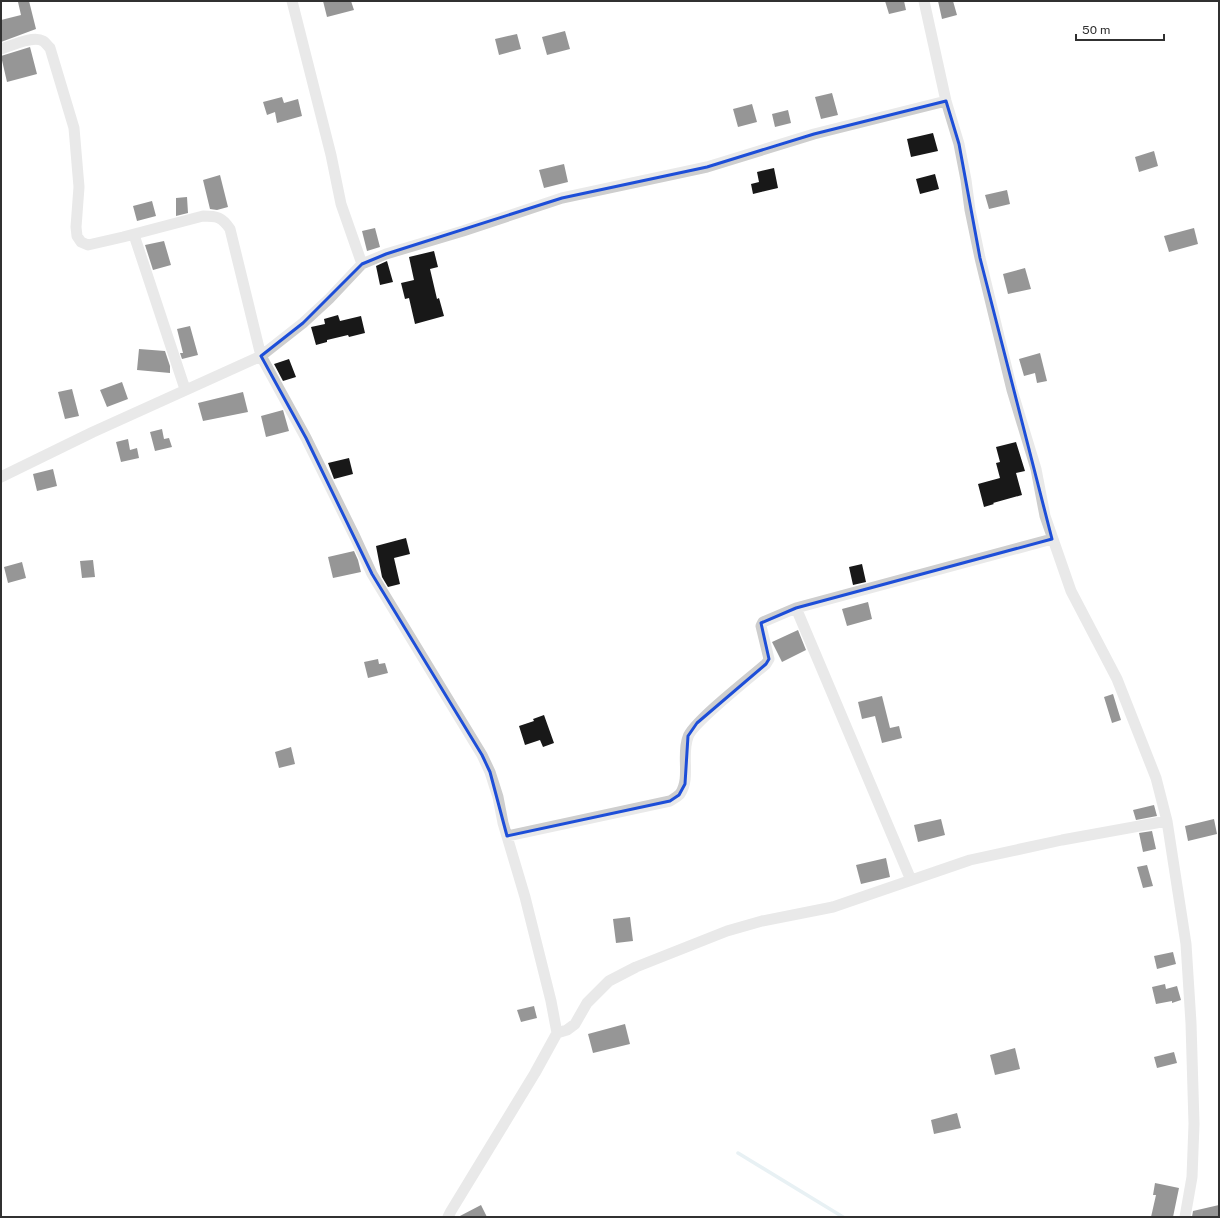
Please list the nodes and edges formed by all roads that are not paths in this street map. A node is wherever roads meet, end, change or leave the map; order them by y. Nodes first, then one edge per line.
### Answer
1 (292, 1) edge
2 (924, 1) edge
3 (1, 49) edge
4 (946, 101) junction
5 (134, 235) junction
6 (362, 264) junction
7 (261, 356) junction
8 (186, 389) junction
9 (1, 477) edge
10 (1052, 539) junction
11 (796, 608) junction
12 (1167, 821) junction
13 (507, 836) junction
14 (911, 880) junction
15 (557, 1033) junction
16 (448, 1217) edge
17 (1185, 1217) edge

1 - 6 street
2 - 4 street
3 - 5 street
4 - 6 street
4 - 10 street
5 - 7 street
5 - 8 street
6 - 7 street
7 - 8 street
7 - 13 street
8 - 9 street
10 - 11 street
10 - 12 street
11 - 13 street
11 - 14 street
12 - 14 street
12 - 17 street
13 - 15 street
14 - 15 street
15 - 16 street

